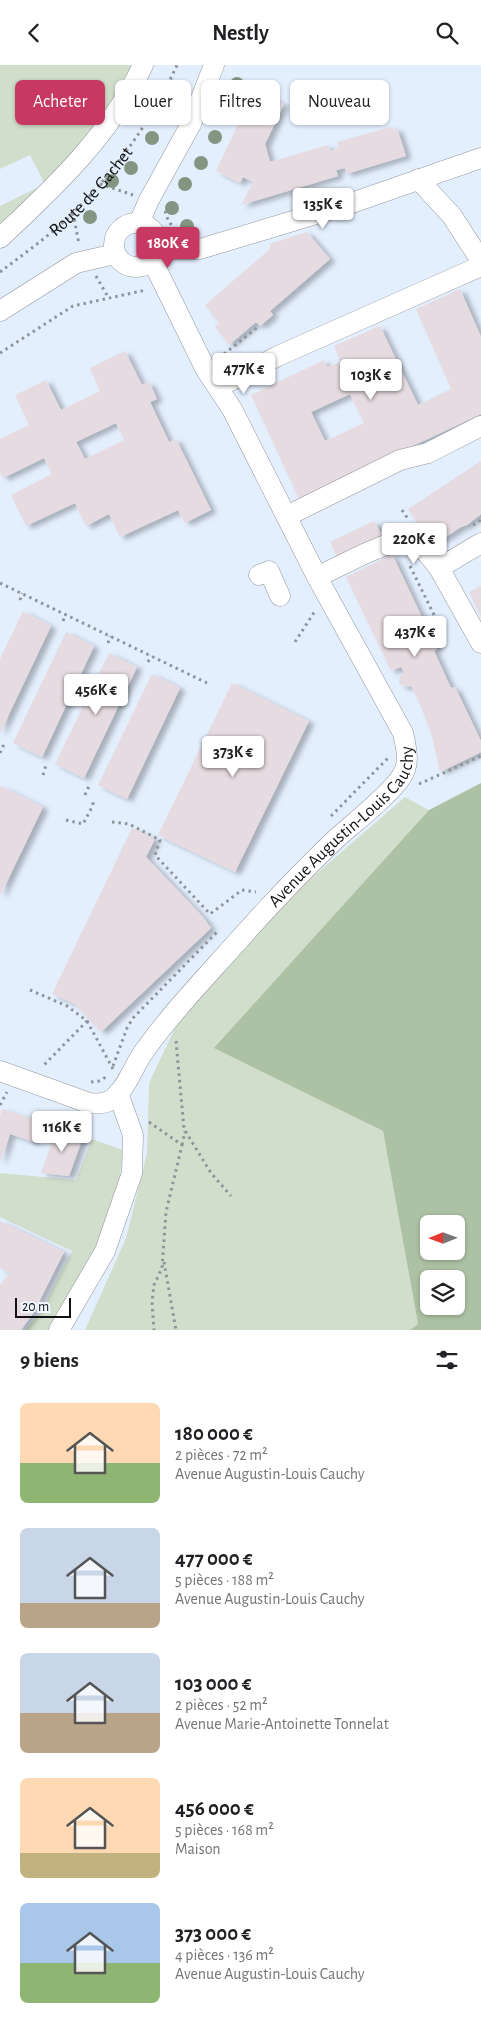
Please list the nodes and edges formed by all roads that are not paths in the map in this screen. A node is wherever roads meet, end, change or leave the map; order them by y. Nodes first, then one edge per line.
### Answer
1 (143, 65) edge
2 (214, 65) edge
3 (481, 158) edge
4 (418, 179) junction
5 (138, 223) junction
6 (0, 238) edge
7 (116, 254) junction
8 (155, 254) junction
9 (481, 261) edge
10 (481, 266) edge
11 (0, 311) edge
12 (219, 387) junction
13 (481, 426) edge
14 (287, 516) junction
15 (481, 543) edge
16 (439, 568) junction
17 (259, 575) dead end
18 (322, 585) junction
19 (280, 596) dead end
20 (481, 643) edge
21 (0, 1071) edge
22 (123, 1086) junction
23 (59, 1330) edge

1 - 6 street
2 - 5 street
3 - 4 street
4 - 8 street
4 - 9 street
5 - 7 street
5 - 8 street
7 - 8 street
7 - 11 street
8 - 12 street, Avenue Augustin-Louis Cauchy
10 - 12 street
12 - 14 street, Avenue Augustin-Louis Cauchy
13 - 14 street
14 - 18 street, Avenue Augustin-Louis Cauchy
15 - 16 street
16 - 18 street
16 - 20 street
17 - 19 street
18 - 22 street, Avenue Augustin-Louis Cauchy
21 - 22 street
22 - 23 street

